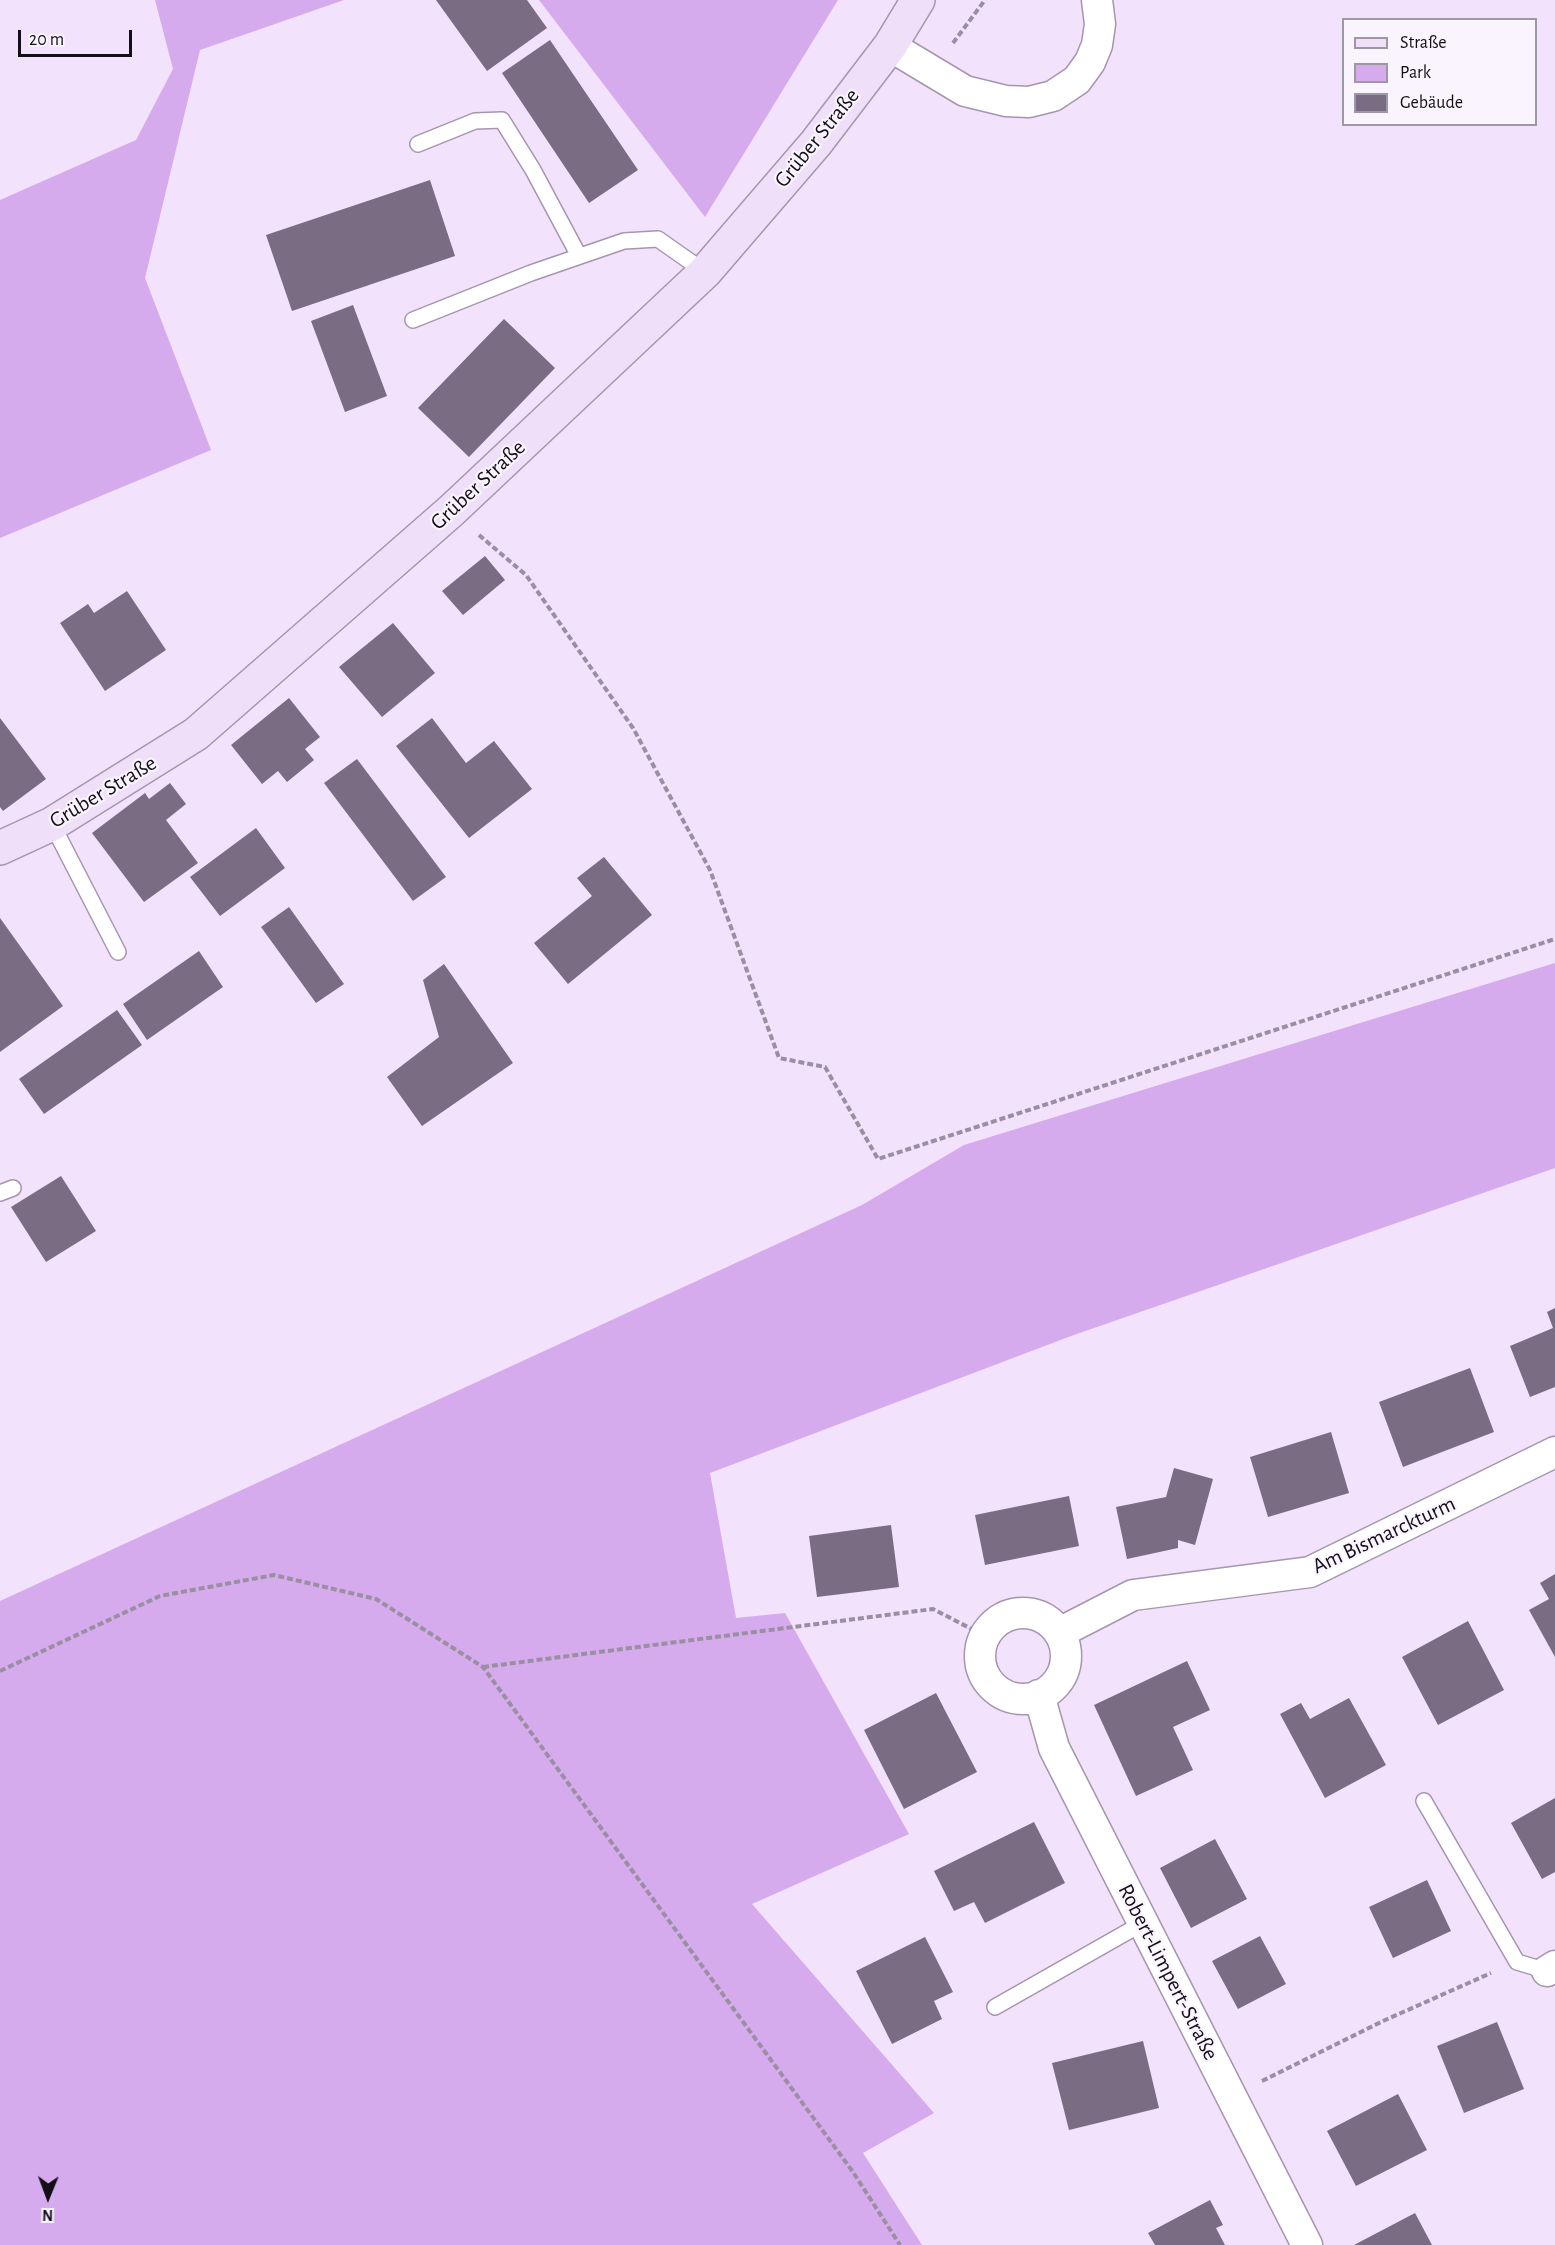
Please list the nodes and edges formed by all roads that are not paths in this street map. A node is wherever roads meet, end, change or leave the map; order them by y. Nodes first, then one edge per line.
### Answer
1 (918, 0) edge
2 (1097, 0) edge
3 (890, 46) junction
4 (418, 144) dead end
5 (579, 256) junction
6 (705, 272) junction
7 (413, 320) dead end
8 (52, 824) junction
9 (0, 848) edge
10 (118, 952) dead end
11 (1555, 1452) edge
12 (1059, 1633) junction
13 (1039, 1695) junction
14 (1424, 1801) dead end
15 (1143, 1923) junction
16 (1551, 1969) edge
17 (996, 2007) dead end
18 (1307, 2245) edge

1 - 3 street, Grüber Straße
2 - 3 street
3 - 6 street, Grüber Straße
4 - 5 lane
5 - 6 lane
5 - 7 lane
6 - 8 street, Grüber Straße
8 - 9 street, Grüber Straße
8 - 10 lane
11 - 12 street, Am Bismarckturm
12 - 13 street
12 - 13 street
13 - 15 street, Robert-Limpert-Straße
14 - 16 lane
15 - 17 lane
15 - 18 street, Robert-Limpert-Straße

